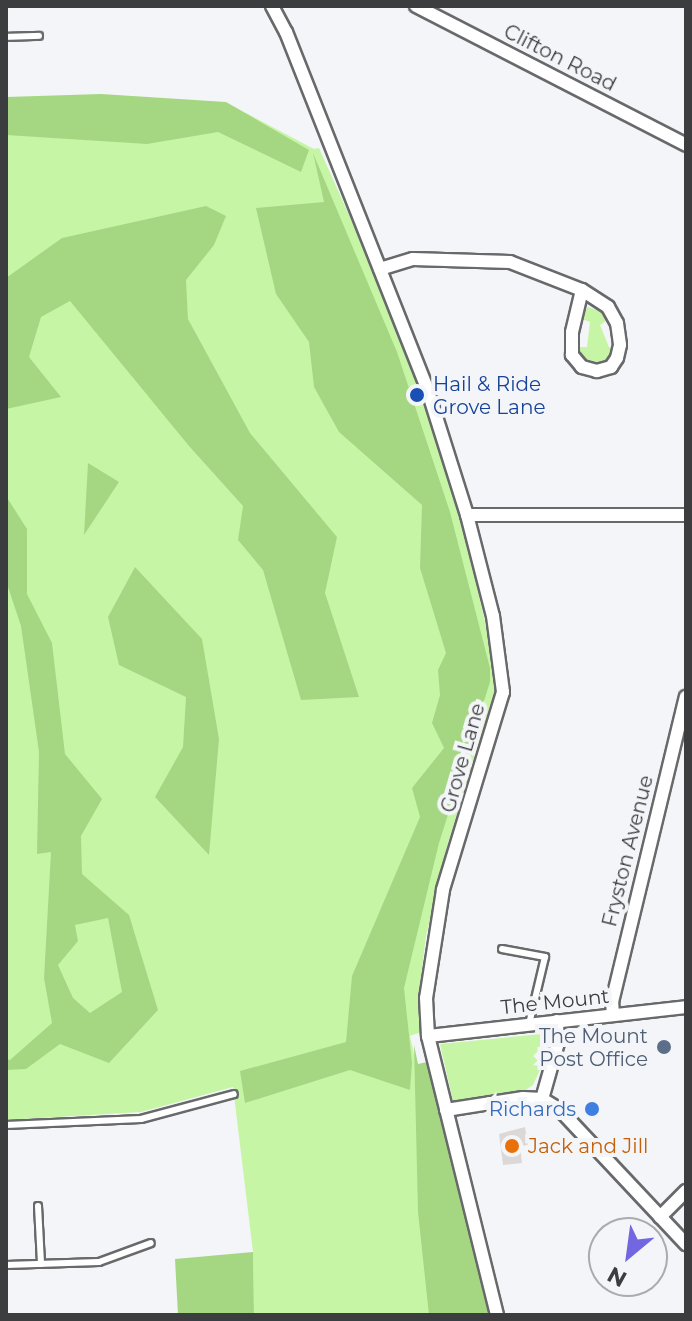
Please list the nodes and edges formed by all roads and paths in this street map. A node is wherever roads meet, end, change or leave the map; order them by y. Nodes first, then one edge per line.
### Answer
1 (272, 6) edge
2 (416, 6) edge
3 (39, 36) dead end
4 (6, 37) edge
5 (686, 145) edge
6 (380, 269) junction
7 (582, 290) junction
8 (467, 515) junction
9 (686, 515) edge
10 (686, 697) edge
11 (502, 949) dead end
12 (686, 1007) edge
13 (613, 1015) junction
14 (557, 1021) junction
15 (529, 1025) junction
16 (428, 1036) junction
17 (234, 1094) dead end
18 (542, 1099) junction
19 (446, 1110) junction
20 (6, 1125) edge
21 (686, 1191) edge
22 (38, 1206) dead end
23 (660, 1217) joint
24 (668, 1225) edge
25 (151, 1243) dead end
26 (686, 1244) edge
27 (41, 1264) junction
28 (6, 1265) edge
29 (497, 1315) edge

1 - 6 street, Grove Lane
2 - 5 street, Clifton Road
3 - 4 lane
6 - 7 street
6 - 8 street, Grove Lane
7 - 7 street
8 - 9 street
8 - 16 street, Grove Lane
10 - 13 street, Fryston Avenue
11 - 15 lane
12 - 13 street, The Mount
13 - 14 street, The Mount
14 - 15 street, The Mount
14 - 18 street
15 - 16 street, The Mount
16 - 19 street, Grove Lane
17 - 20 lane
18 - 19 street
18 - 23 street
19 - 29 street, Grove Lane
21 - 23 street
22 - 27 lane
24 - 26 street
25 - 27 lane
27 - 28 lane

